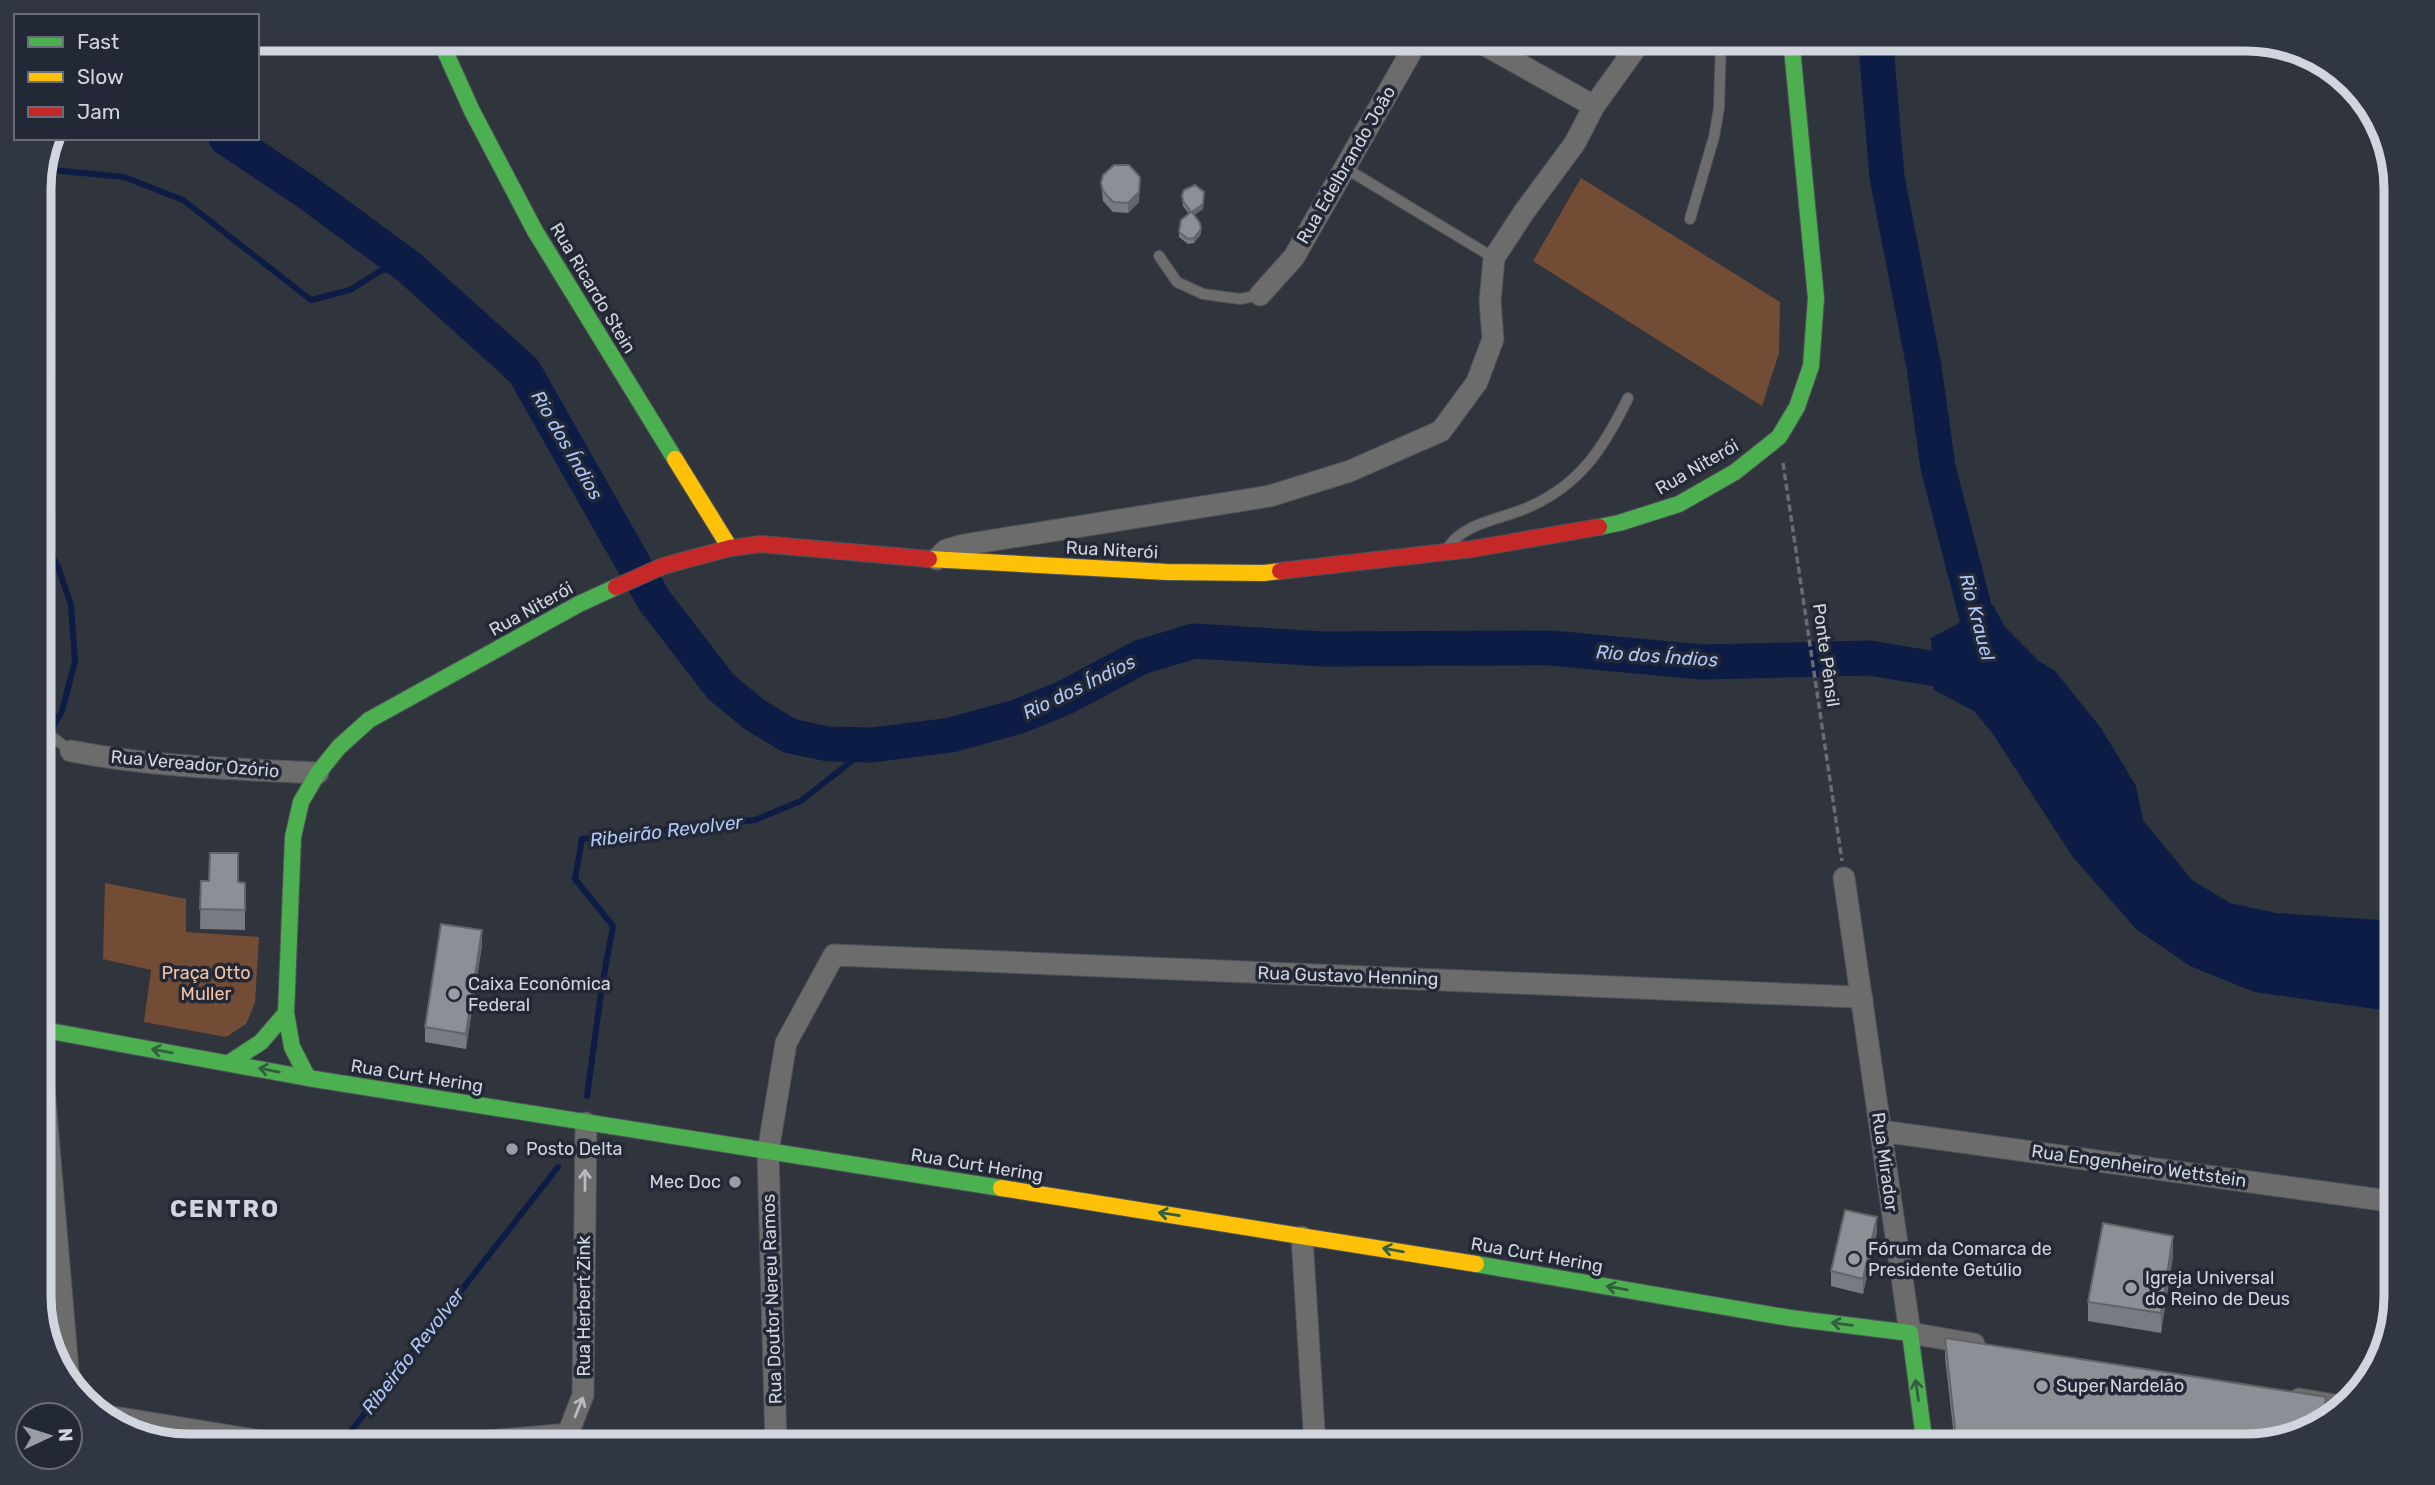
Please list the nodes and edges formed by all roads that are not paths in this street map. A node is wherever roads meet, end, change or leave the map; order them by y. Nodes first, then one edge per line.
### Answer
1 (445, 51) edge
2 (1412, 51) edge
3 (1496, 51) edge
4 (1634, 51) edge
5 (1721, 51) edge
6 (1792, 51) edge
7 (1594, 106) junction
8 (1345, 169) junction
9 (1690, 219) dead end
10 (1158, 256) dead end
11 (1494, 258) junction
12 (1260, 295) joint
13 (1628, 398) dead end
14 (730, 548) junction
15 (1444, 553) junction
16 (935, 560) junction
17 (51, 736) edge
18 (71, 751) joint
19 (318, 773) junction
20 (1844, 878) road end
21 (834, 955) joint
22 (1862, 999) junction
23 (286, 1013) junction
24 (51, 1031) edge
25 (229, 1063) junction
26 (308, 1078) junction
27 (586, 1123) junction
28 (1881, 1131) junction
29 (768, 1152) junction
30 (51, 1170) edge
31 (2384, 1200) edge
32 (1302, 1237) junction
33 (1910, 1332) junction
34 (1998, 1348) edge
35 (67, 1362) edge
36 (2273, 1394) edge
37 (2332, 1404) edge
38 (126, 1419) edge
39 (214, 1434) edge
40 (568, 1434) edge
41 (776, 1434) edge
42 (1314, 1434) edge
43 (1923, 1434) edge

1 - 14 main road, Rua Ricardo Stein
2 - 8 street, Rua Edelbrando João
3 - 7 street
4 - 7 street
5 - 9 lane
6 - 15 main road, Rua Niterói
7 - 11 street
8 - 11 lane
8 - 12 street, Rua Edelbrando João
10 - 12 lane
11 - 16 street
13 - 15 lane
14 - 16 main road, Rua Niterói
14 - 19 main road, Rua Niterói
15 - 16 main road, Rua Niterói
17 - 18 lane
18 - 19 street, Rua Vereador Ozório
19 - 23 main road, Rua Niterói
20 - 22 street, Rua Mirador
21 - 22 street, Rua Gustavo Henning
21 - 29 street, Rua Doutor Nereu Ramos
22 - 28 street, Rua Mirador
23 - 25 main road
23 - 26 main road, Rua Niterói
25 -> 24 main road, Rua Curt Hering
26 -> 25 main road, Rua Curt Hering
26 - 27 main road, Rua Curt Hering
27 - 29 main road, Rua Curt Hering
40 -> 27 street, Rua Herbert Zink
28 - 31 street, Rua Engenheiro Wettstein
28 - 33 street, Rua Mirador
32 -> 29 main road, Rua Curt Hering
29 - 41 street, Rua Doutor Nereu Ramos
30 - 35 street
33 -> 32 main road, Rua Curt Hering
32 - 42 street
33 - 34 street
43 -> 33 main road, Rua Mirador
36 - 37 street
38 - 39 street

